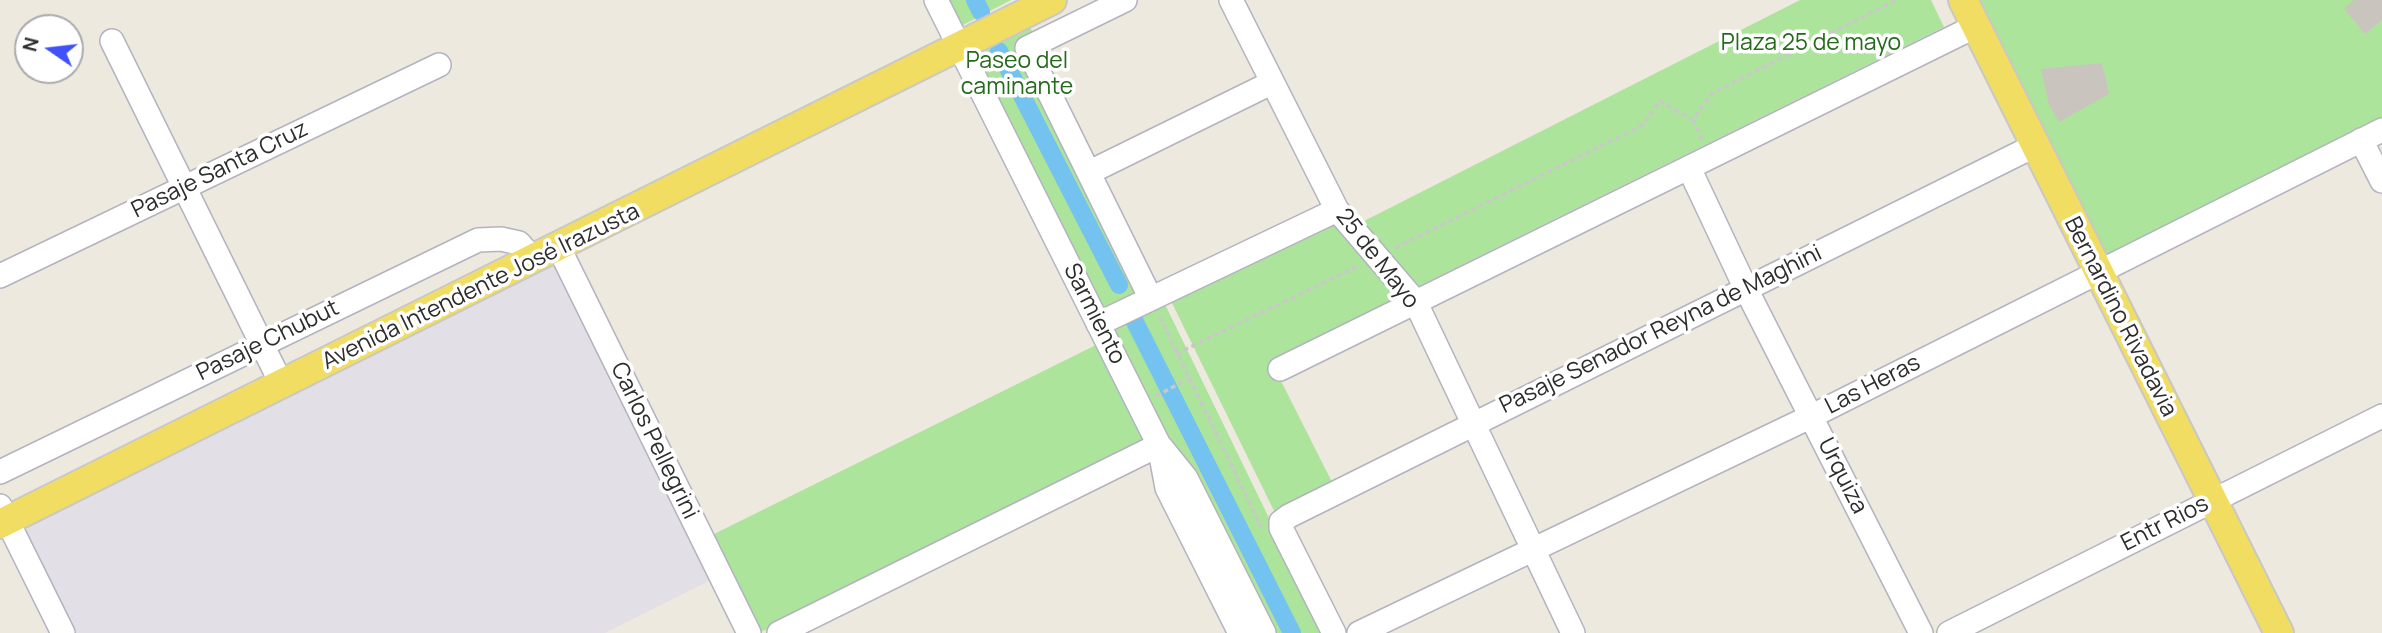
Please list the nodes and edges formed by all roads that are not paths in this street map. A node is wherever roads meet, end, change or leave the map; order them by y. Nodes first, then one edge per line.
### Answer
1 (936, 0) edge
2 (1052, 0) edge
3 (1125, 0) edge
4 (1231, 0) edge
5 (1963, 0) edge
6 (1976, 26) junction
7 (112, 41) dead end
8 (961, 47) junction
9 (439, 65) dead end
10 (1271, 83) junction
11 (2372, 135) edge
12 (2034, 146) junction
13 (1689, 168) junction
14 (1090, 172) junction
15 (2382, 181) edge
16 (184, 187) junction
17 (1337, 210) junction
18 (547, 254) junction
19 (2099, 272) junction
20 (0, 276) edge
21 (1746, 289) junction
22 (1152, 299) junction
23 (1415, 301) junction
24 (1098, 324) junction
25 (261, 344) junction
26 (1280, 369) dead end
27 (282, 385) junction
28 (1812, 416) junction
29 (2382, 416) edge
30 (1471, 423) junction
31 (1159, 445) junction
32 (0, 472) edge
33 (2212, 500) junction
34 (2, 517) edge
35 (1532, 551) junction
36 (63, 633) edge
37 (749, 633) edge
38 (779, 633) edge
39 (1240, 633) edge
40 (1264, 633) edge
41 (1334, 633) edge
42 (1359, 633) edge
43 (1573, 633) edge
44 (1921, 633) edge
45 (1949, 633) edge
46 (2279, 633) edge

1 - 8 street, Sarmiento
2 - 8 main road, Avenida Intendente José Irazusta
3 - 14 street
4 - 10 street, 25 de Mayo
5 - 6 main road, Bernardino Rivadavia
6 - 12 main road, Bernardino Rivadavia
6 - 13 street
7 - 16 street
8 - 18 main road, Avenida Intendente José Irazusta
8 - 24 street, Sarmiento
9 - 16 street, Pasaje Santa Cruz
10 - 14 street
10 - 17 street, 25 de Mayo
11 - 15 street
11 - 19 street, Las Heras
12 - 19 main road, Bernardino Rivadavia
12 - 21 street, Pasaje Senador Reyna de Maghini
13 - 21 street, Urquiza
13 - 23 street
14 - 22 street
16 - 20 street, Pasaje Santa Cruz
16 - 25 street
17 - 22 street
17 - 23 street, 25 de Mayo
18 - 25 street, Pasaje Chubut
18 - 27 main road, Avenida Intendente José Irazusta
18 - 37 street, Carlos Pellegrini
19 - 28 street, Las Heras
19 - 33 main road, Bernardino Rivadavia
21 - 28 street, Urquiza
21 - 30 street, Pasaje Senador Reyna de Maghini
22 - 24 street
23 - 26 street
23 - 30 street, 25 de Mayo
24 - 31 street, Sarmiento
25 - 27 street
25 - 32 street, Pasaje Chubut
27 - 34 main road, Avenida Intendente José Irazusta
28 - 35 street, Las Heras
28 - 44 street, Urquiza
29 - 33 street, Entr Rios
30 - 35 street, 25 de Mayo
30 - 41 street, Pasaje Senador Reyna de Maghini
31 - 38 street
31 - 39 street, Sarmiento
31 - 40 street
33 - 45 street, Entr Rios
33 - 46 main road, Bernardino Rivadavia
34 - 36 street
35 - 42 street, Las Heras
35 - 43 street, 25 de Mayo

